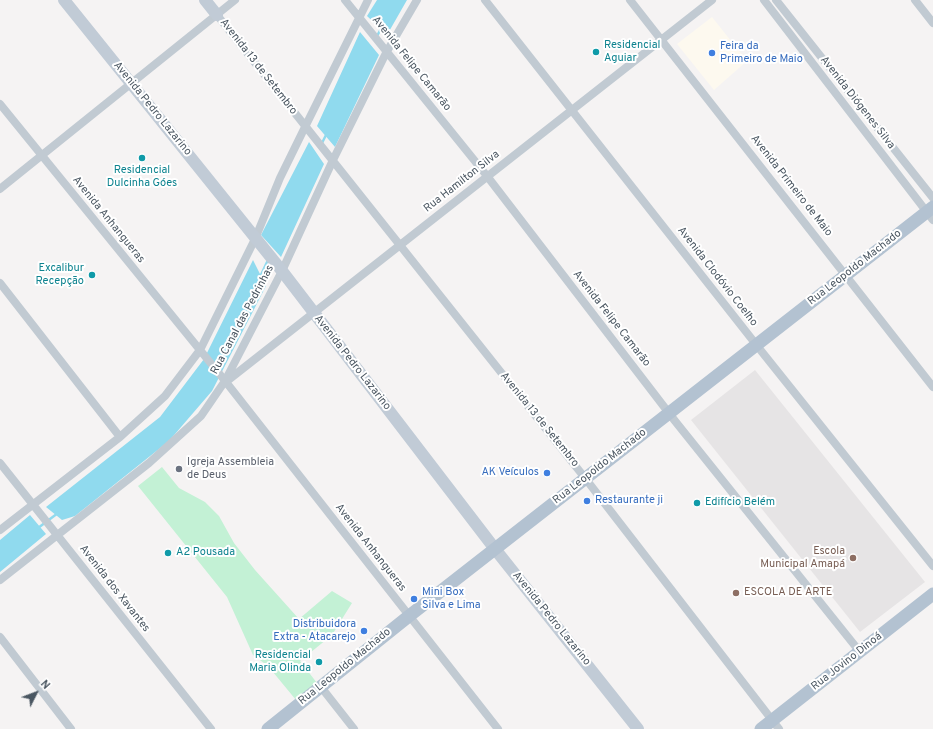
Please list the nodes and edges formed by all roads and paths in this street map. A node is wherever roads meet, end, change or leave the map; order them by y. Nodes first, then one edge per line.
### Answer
1 (64, 0) edge
2 (205, 0) edge
3 (235, 0) edge
4 (345, 0) edge
5 (368, 0) edge
6 (417, 0) edge
7 (485, 0) edge
8 (630, 0) edge
9 (712, 0) edge
10 (764, 0) edge
11 (776, 0) edge
12 (915, 0) edge
13 (217, 15) junction
14 (361, 20) junction
15 (933, 23) edge
16 (662, 39) junction
17 (384, 50) junction
18 (132, 83) junction
19 (0, 104) edge
20 (572, 111) junction
21 (304, 127) junction
22 (41, 156) junction
23 (333, 160) junction
24 (487, 176) junction
25 (0, 189) edge
26 (933, 198) edge
27 (931, 213) edge
28 (255, 239) junction
29 (399, 245) junction
30 (282, 271) junction
31 (846, 276) junction
32 (0, 283) edge
33 (313, 312) junction
34 (757, 346) junction
35 (201, 352) junction
36 (224, 380) junction
37 (933, 387) edge
38 (669, 413) junction
39 (120, 437) junction
40 (0, 463) edge
41 (585, 478) junction
42 (33, 505) junction
43 (0, 530) edge
44 (54, 532) junction
45 (495, 549) junction
46 (933, 566) edge
47 (0, 580) edge
48 (933, 594) edge
49 (410, 616) junction
50 (0, 637) edge
51 (860, 652) junction
52 (321, 687) junction
53 (775, 725) edge
54 (71, 729) edge
55 (211, 729) edge
56 (268, 729) edge
57 (354, 729) edge
58 (498, 729) edge
59 (638, 729) edge
60 (761, 729) edge

1 - 18 main road, Avenida Pedro Lazarino
2 - 13 main road, Avenida 13 de Setembro
3 - 13 street
4 - 14 street, Avenida Felipe Camarão
5 - 14 street
6 - 17 street, Rua Canal das Pedrinhas
7 - 20 street, Avenida Clodóvio Coelho
8 - 16 street, Avenida Primeiro de Maio
9 - 16 street, Rua Hamilton Silva
10 - 27 street, Avenida Diógenes Silva
11 - 26 street, Avenida Diógenes Silva
12 - 15 street
13 - 18 street
13 - 21 street, Avenida 13 de Setembro
14 - 17 street, Avenida Felipe Camarão
14 - 21 street
16 - 20 street, Rua Hamilton Silva
16 - 31 street, Avenida Primeiro de Maio
17 - 23 street, Rua Canal das Pedrinhas
17 - 24 street, Avenida Felipe Camarão
18 - 22 street
18 - 28 main road, Avenida Pedro Lazarino
19 - 22 street, Avenida Anhangueras
20 - 24 street, Rua Hamilton Silva
20 - 34 street, Avenida Clodóvio Coelho
21 - 23 street, Avenida 13 de Setembro
21 - 28 street
22 - 25 street
22 - 35 street, Avenida Anhangueras
23 - 29 street, Avenida 13 de Setembro
23 - 30 street, Rua Canal das Pedrinhas
24 - 29 street, Rua Hamilton Silva
24 - 38 street, Avenida Felipe Camarão
27 - 31 main road, Rua Leopoldo Machado
28 - 30 main road, Avenida Pedro Lazarino
28 - 35 street
29 - 33 street, Rua Hamilton Silva
29 - 41 street, Avenida 13 de Setembro
30 - 33 main road, Avenida Pedro Lazarino
30 - 36 street, Rua Canal das Pedrinhas
31 - 34 main road, Rua Leopoldo Machado
31 - 37 street, Avenida Primeiro de Maio
32 - 39 street
33 - 36 street, Rua Hamilton Silva
33 - 45 main road, Avenida Pedro Lazarino
34 - 38 main road, Rua Leopoldo Machado
34 - 46 street, Avenida Clodóvio Coelho
35 - 36 street, Avenida Anhangueras
35 - 39 street
36 - 44 street, Rua Canal das Pedrinhas
36 - 49 street, Avenida Anhangueras
38 - 41 main road, Rua Leopoldo Machado
38 - 51 street, Avenida Felipe Camarão
39 - 42 street
40 - 42 street, Avenida dos Xavantes
41 - 45 main road, Rua Leopoldo Machado
41 - 53 street, Avenida 13 de Setembro
42 - 43 street
42 - 44 street, Avenida dos Xavantes
44 - 47 street, Rua Canal das Pedrinhas
44 - 55 street, Avenida dos Xavantes
45 - 49 main road, Rua Leopoldo Machado
45 - 59 main road, Avenida Pedro Lazarino
48 - 51 main road, Rua Jovino Dinoá
49 - 52 main road, Rua Leopoldo Machado
49 - 58 street, Avenida Anhangueras
50 - 54 street
51 - 53 main road, Rua Jovino Dinoá
52 - 56 main road, Rua Leopoldo Machado
52 - 57 street
53 - 60 main road, Rua Jovino Dinoá

